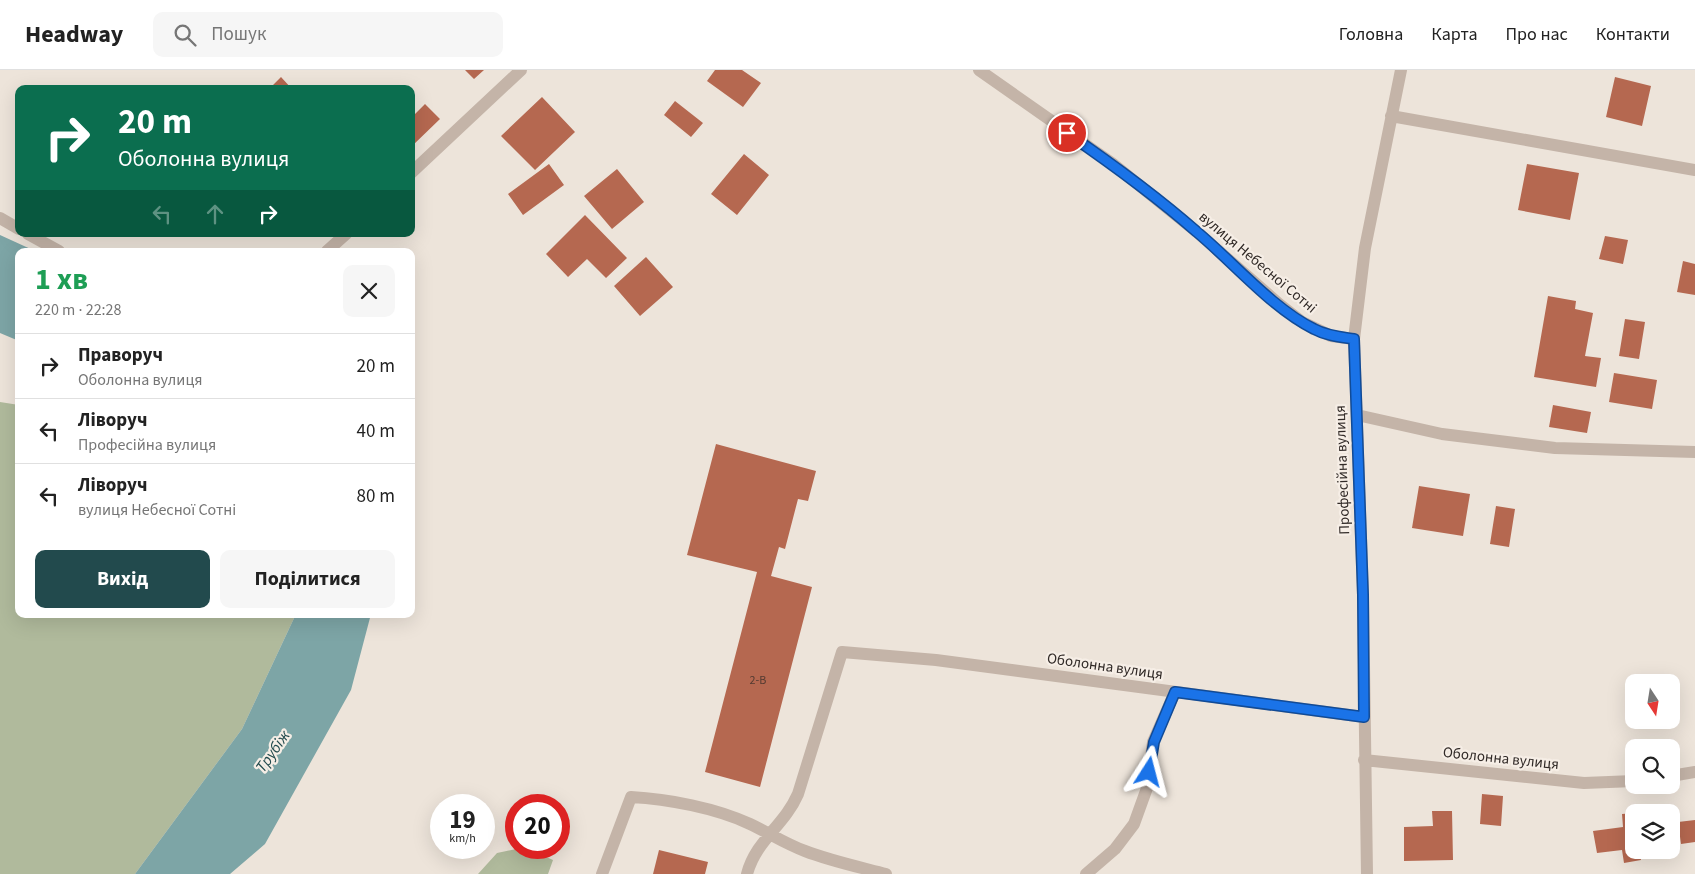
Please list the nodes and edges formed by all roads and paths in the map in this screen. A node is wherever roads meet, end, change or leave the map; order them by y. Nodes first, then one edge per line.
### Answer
1 (521, 70) edge
2 (979, 70) edge
3 (1401, 70) edge
4 (1391, 116) junction
5 (415, 169) edge
6 (1695, 170) edge
7 (0, 218) edge
8 (15, 227) edge
9 (33, 237) edge
10 (343, 237) edge
11 (54, 248) edge
12 (330, 248) edge
13 (1354, 339) junction
14 (1357, 415) junction
15 (1695, 452) edge
16 (1175, 692) junction
17 (1364, 717) junction
18 (1364, 760) junction
19 (1695, 772) edge
20 (1680, 774) edge
21 (1625, 781) edge
22 (770, 834) junction
23 (602, 874) edge
24 (747, 874) edge
25 (886, 874) edge
26 (1086, 874) edge
27 (1367, 874) edge

1 - 5 street
2 - 13 street, вулиця Небесної Сотні
3 - 4 street, Професійна вулиця
4 - 6 street
4 - 13 street, Професійна вулиця
7 - 8 street
9 - 11 street
10 - 12 street
13 - 14 street, Професійна вулиця
14 - 15 street
14 - 17 street, Професійна вулиця
16 - 17 street, Оболонна вулиця
16 - 22 street, Оболонна вулиця
16 - 26 street
17 - 18 street, Професійна вулиця
18 - 21 street, Оболонна вулиця
18 - 27 street, Професійна вулиця
19 - 20 street
22 - 23 street
22 - 24 street
22 - 25 street

